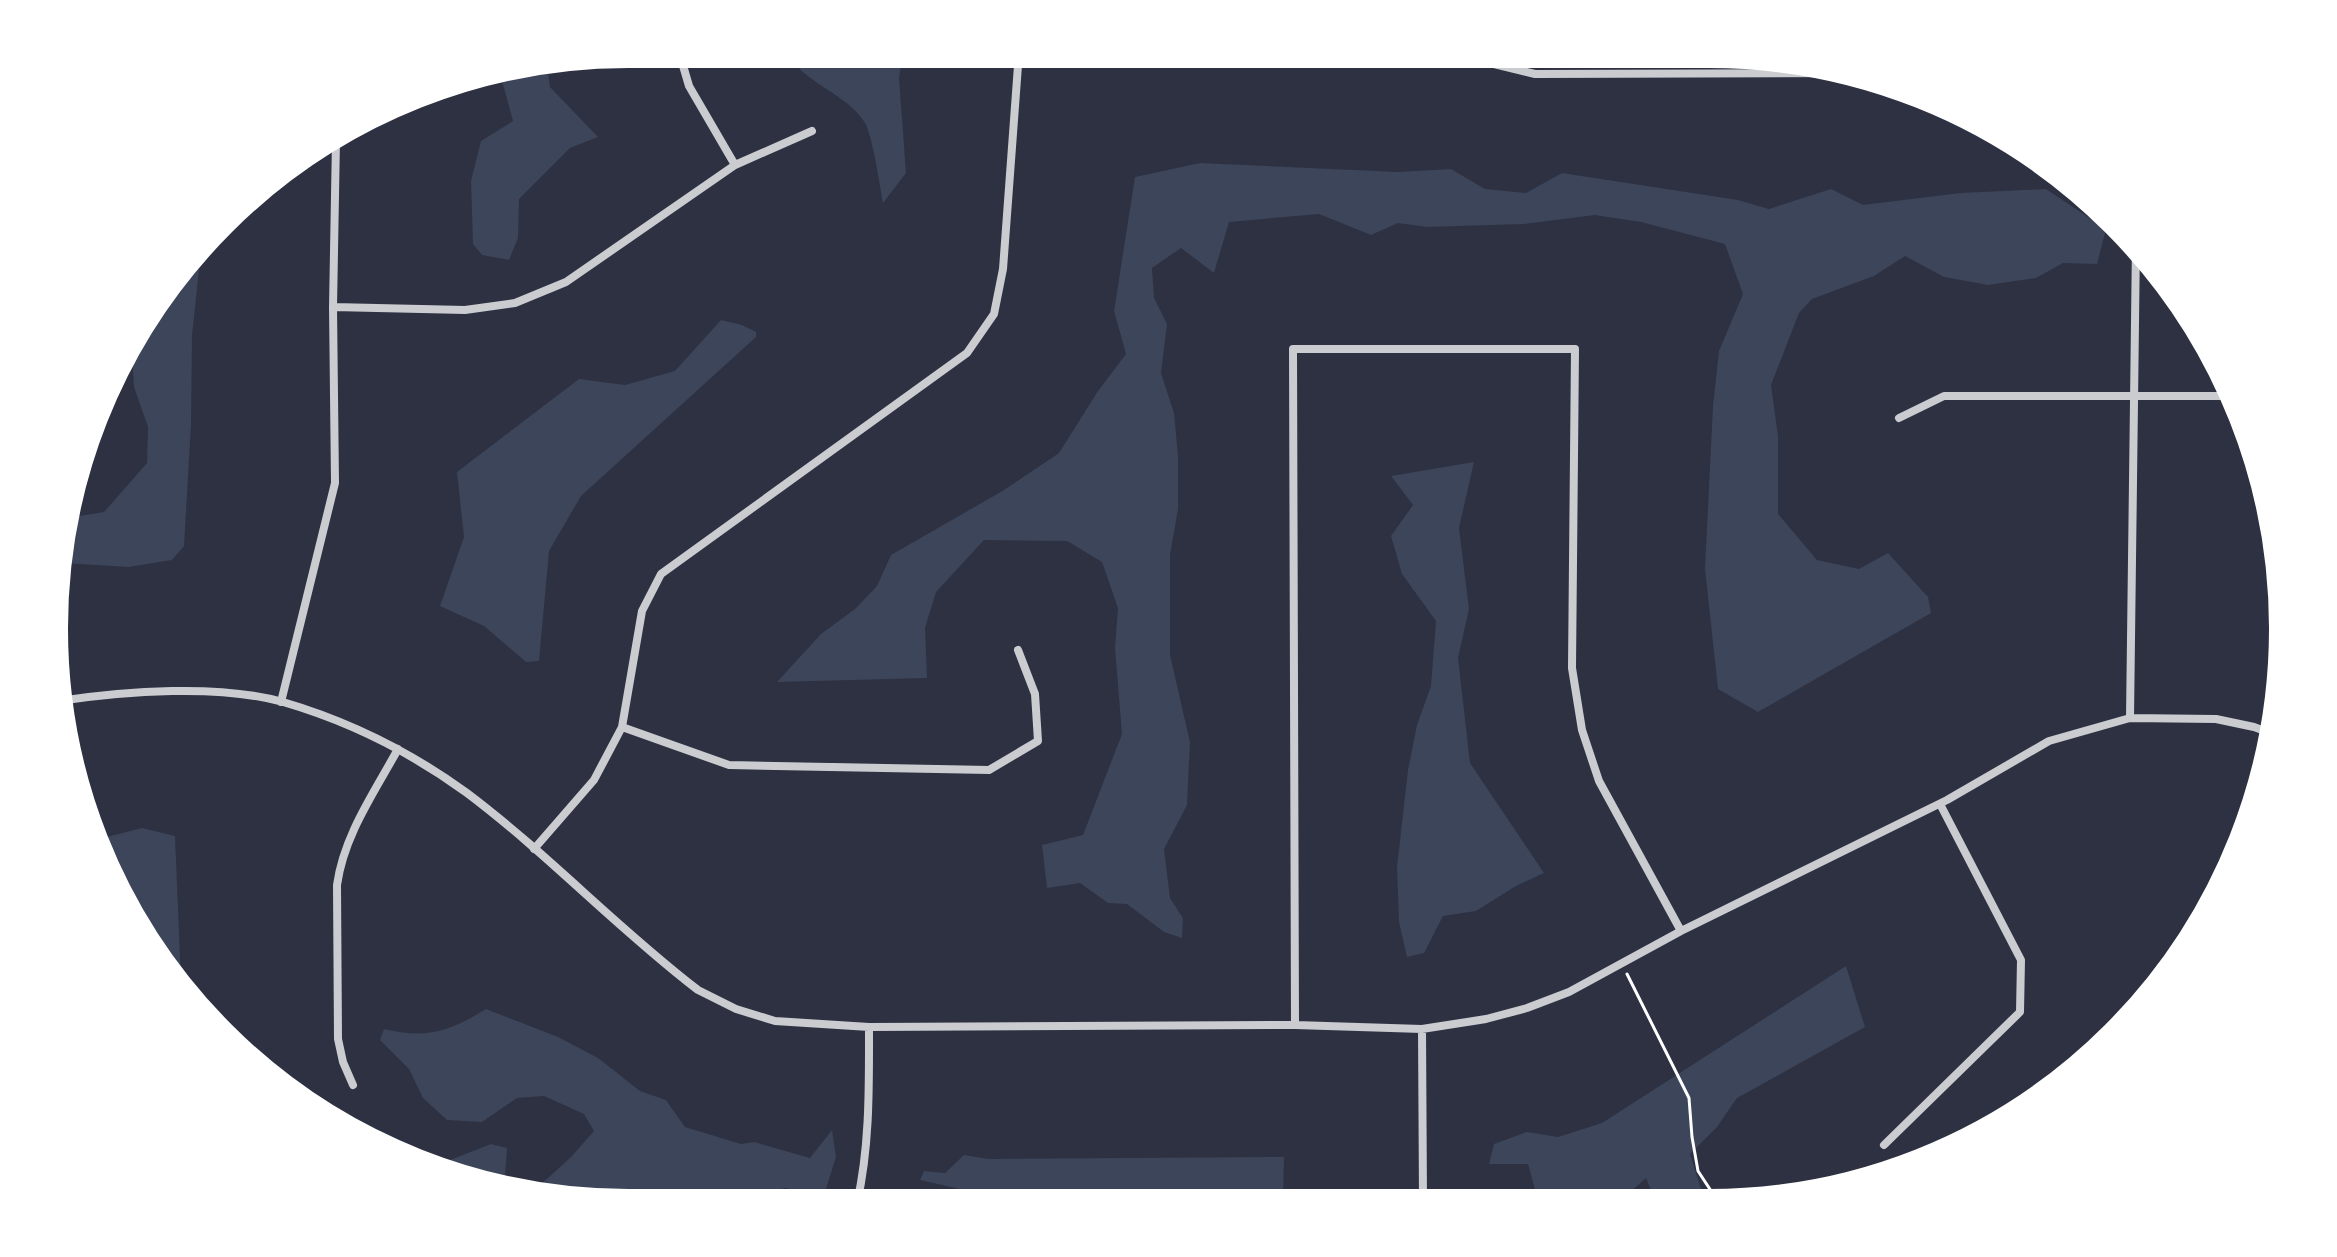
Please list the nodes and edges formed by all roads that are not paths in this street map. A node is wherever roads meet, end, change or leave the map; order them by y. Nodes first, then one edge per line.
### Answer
1 (683, 66) edge
2 (1018, 66) edge
3 (1502, 66) edge
4 (1795, 73) edge
5 (812, 131) dead end
6 (336, 148) edge
7 (735, 165) junction
8 (2136, 263) edge
9 (333, 307) junction
10 (2220, 396) edge
11 (2133, 397) junction
12 (1899, 418) dead end
13 (1018, 650) dead end
14 (71, 700) edge
15 (281, 702) junction
16 (2130, 718) junction
17 (622, 727) junction
18 (2261, 730) edge
19 (398, 749) junction
20 (1940, 804) junction
21 (534, 849) junction
22 (1681, 931) junction
23 (1295, 1025) junction
24 (869, 1027) junction
25 (1422, 1029) junction
26 (353, 1085) dead end
27 (1884, 1145) dead end
28 (859, 1191) edge
29 (1423, 1191) edge

1 - 7 street
2 - 17 street
3 - 4 street
5 - 7 street
6 - 9 street
7 - 9 street
8 - 11 street
9 - 15 street
10 - 11 street
11 - 12 street
11 - 16 street
13 - 17 street
14 - 15 street
15 - 19 street
16 - 18 street
16 - 20 street
17 - 21 street
19 - 21 street
19 - 26 street
20 - 22 street
20 - 27 street
21 - 24 street
22 - 23 street
22 - 25 street
23 - 24 street
23 - 25 street
24 - 28 street
25 - 29 street

